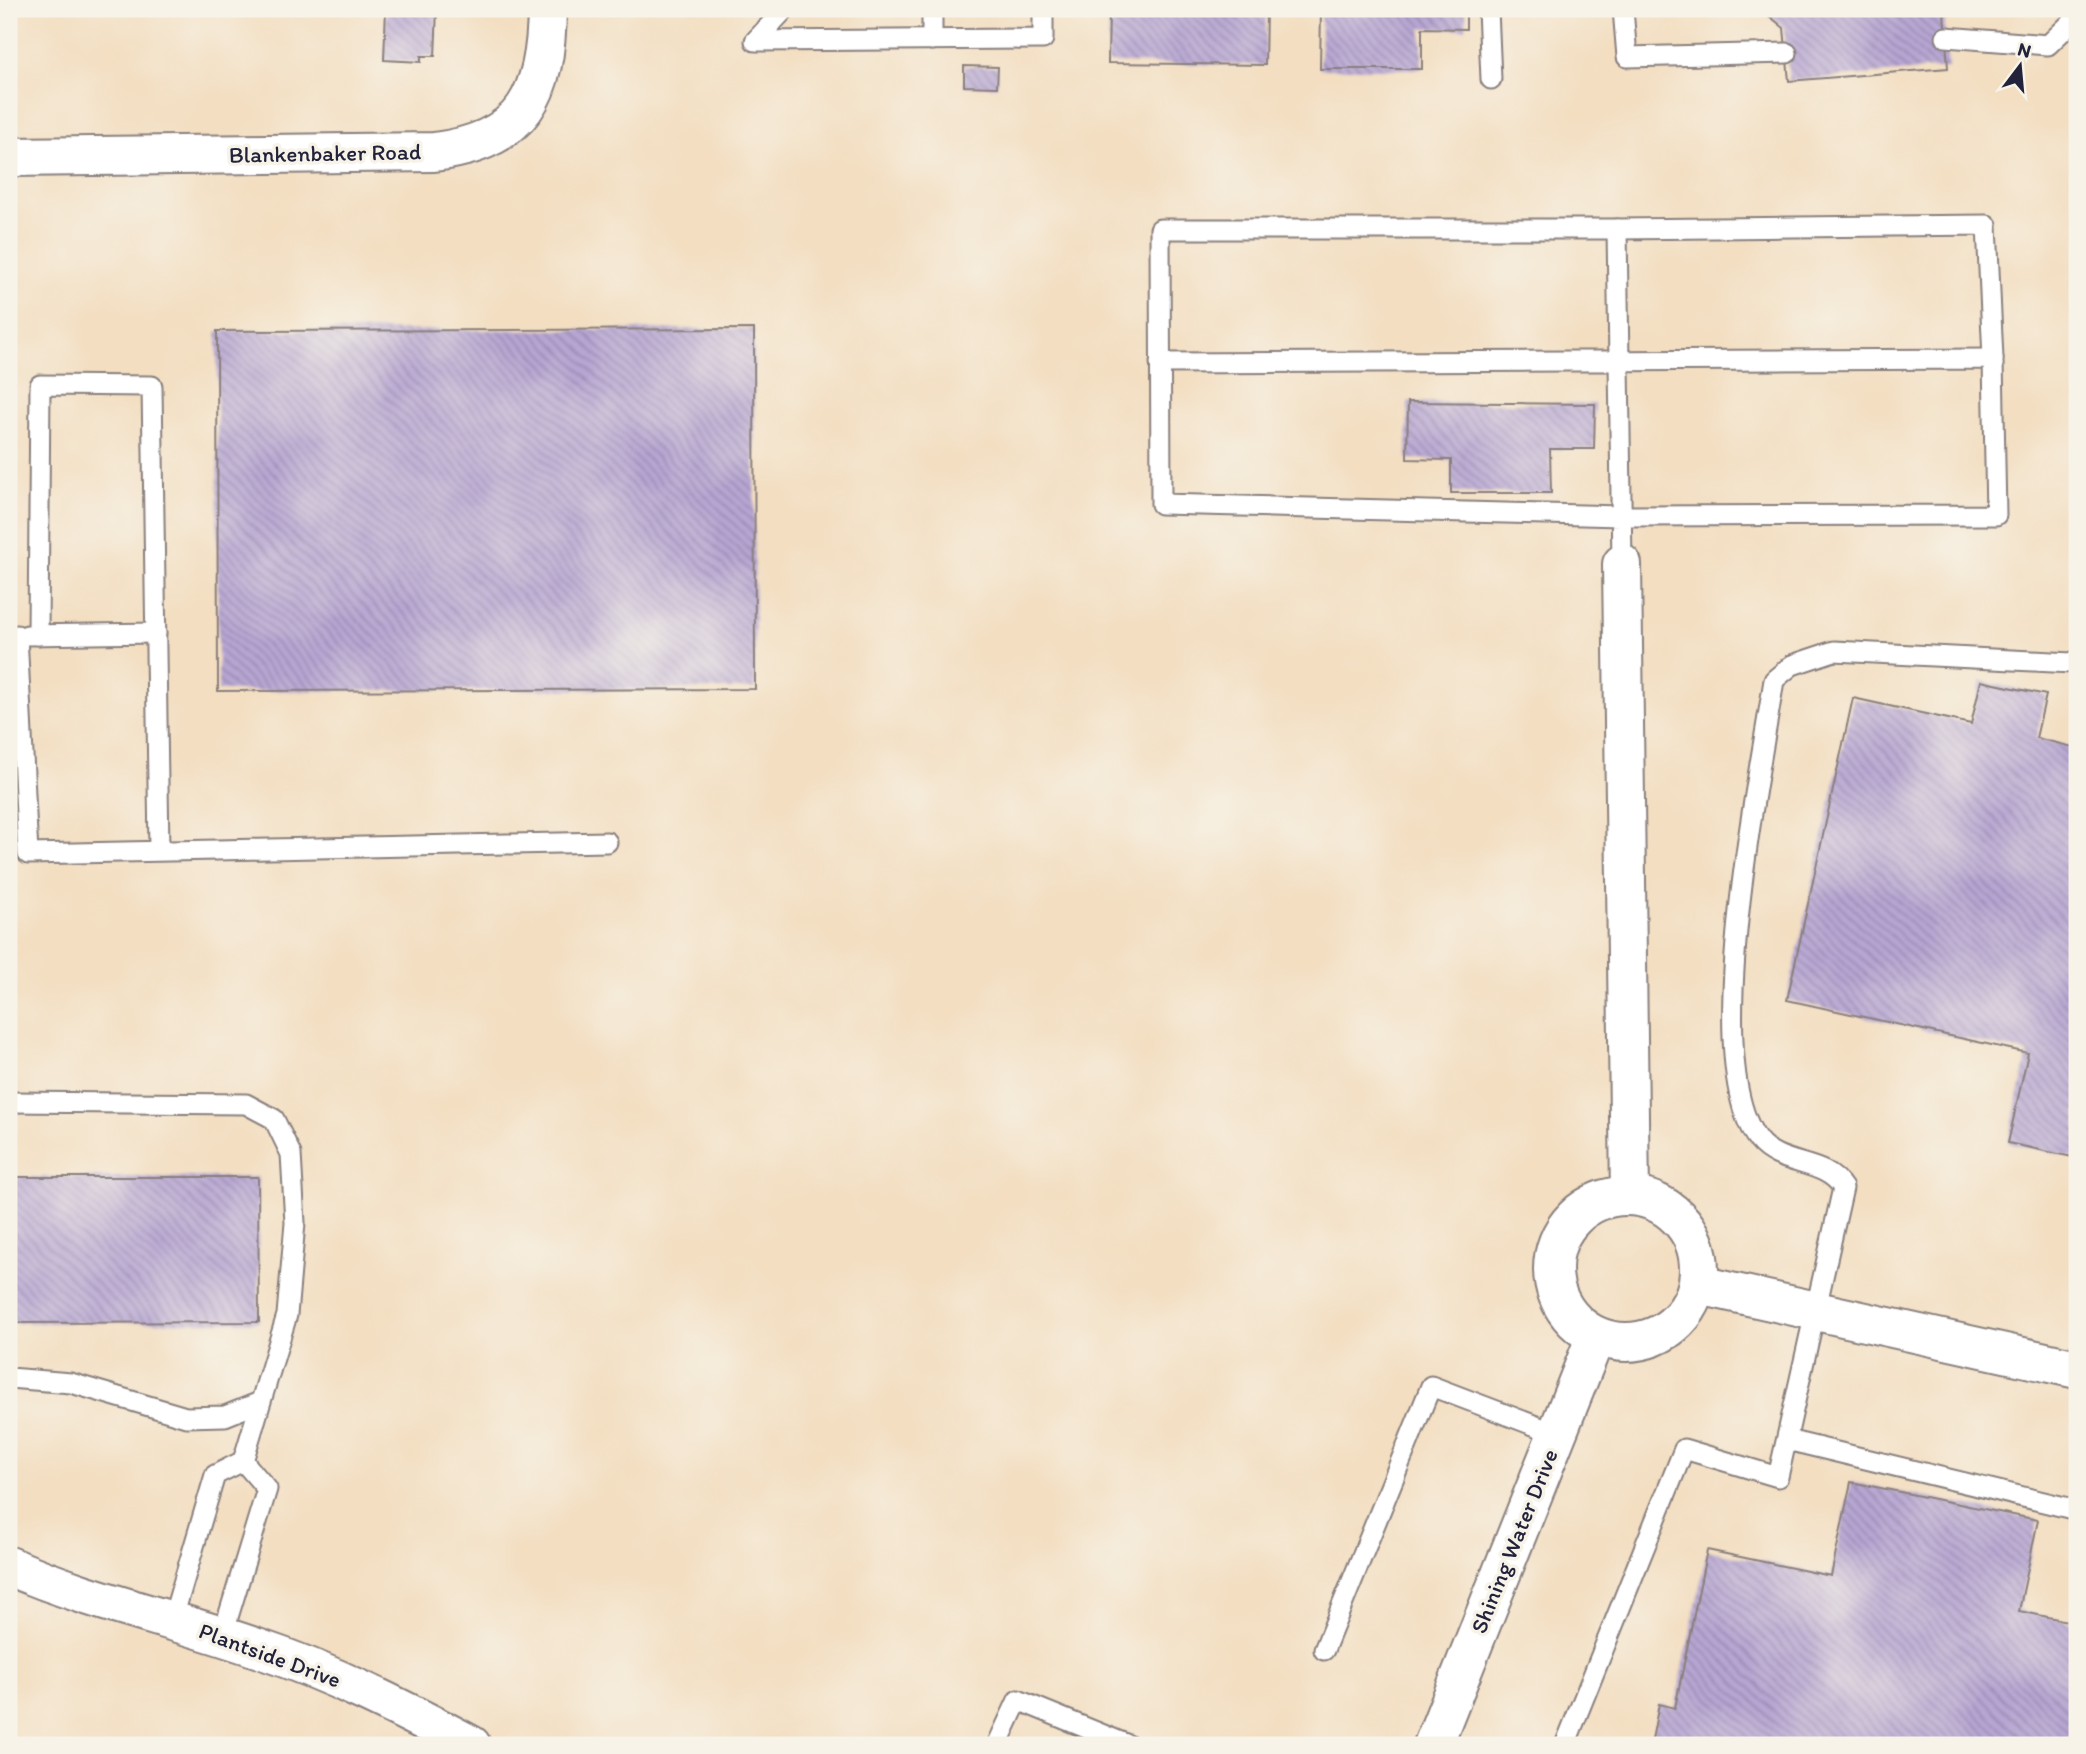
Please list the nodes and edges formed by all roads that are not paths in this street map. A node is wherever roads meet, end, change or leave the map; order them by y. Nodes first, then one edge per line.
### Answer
1 (547, 9) edge
2 (785, 9) edge
3 (932, 9) edge
4 (1043, 9) edge
5 (1488, 9) edge
6 (1623, 9) edge
7 (2077, 17) edge
8 (1945, 37) dead end
9 (932, 40) junction
10 (1787, 53) dead end
11 (1491, 79) dead end
12 (9, 157) edge
13 (1617, 229) junction
14 (1993, 359) junction
15 (1619, 361) junction
16 (1160, 363) junction
17 (1621, 516) junction
18 (1622, 564) joint
19 (156, 634) junction
20 (13, 635) edge
21 (38, 635) junction
22 (2077, 660) edge
23 (607, 842) dead end
24 (159, 850) junction
25 (9, 1102) edge
26 (1630, 1196) junction
27 (1699, 1285) junction
28 (1816, 1311) junction
29 (1596, 1336) junction
30 (2077, 1369) edge
31 (9, 1378) edge
32 (260, 1402) junction
33 (1557, 1434) junction
34 (1787, 1440) junction
35 (243, 1461) junction
36 (2077, 1510) edge
37 (9, 1566) edge
38 (59, 1587) junction
39 (9, 1588) edge
40 (172, 1621) junction
41 (222, 1637) junction
42 (1324, 1650) dead end
43 (471, 1745) edge
44 (996, 1745) edge
45 (1128, 1745) edge
46 (1433, 1745) edge
47 (1565, 1745) edge

1 - 12 street, Blankenbaker Road
2 - 9 lane
3 - 9 lane
4 - 9 lane
5 - 11 lane
6 - 10 lane
7 - 8 lane
13 - 14 lane
13 - 15 lane
13 - 16 lane
14 - 15 lane
14 - 17 lane
15 - 16 lane
15 - 17 lane
16 - 17 lane
17 - 18 lane
18 - 26 street
19 - 21 lane
19 - 21 lane
19 - 24 lane
20 - 21 lane
20 - 24 lane
22 - 28 lane
23 - 24 lane
25 - 32 lane
26 - 27 street
26 - 29 street
27 - 28 street
27 - 29 street
28 - 30 street
28 - 34 lane
29 - 33 street, Shining Water Drive
31 - 32 lane
32 - 35 lane
33 - 42 lane
33 - 46 street, Shining Water Drive
34 - 36 lane
34 - 47 lane
35 - 40 lane
35 - 41 lane
37 - 38 street, Plantside Drive
38 - 39 street, Plantside Drive
38 - 40 street, Plantside Drive
40 - 41 street, Plantside Drive
41 - 43 street, Plantside Drive
44 - 45 lane

